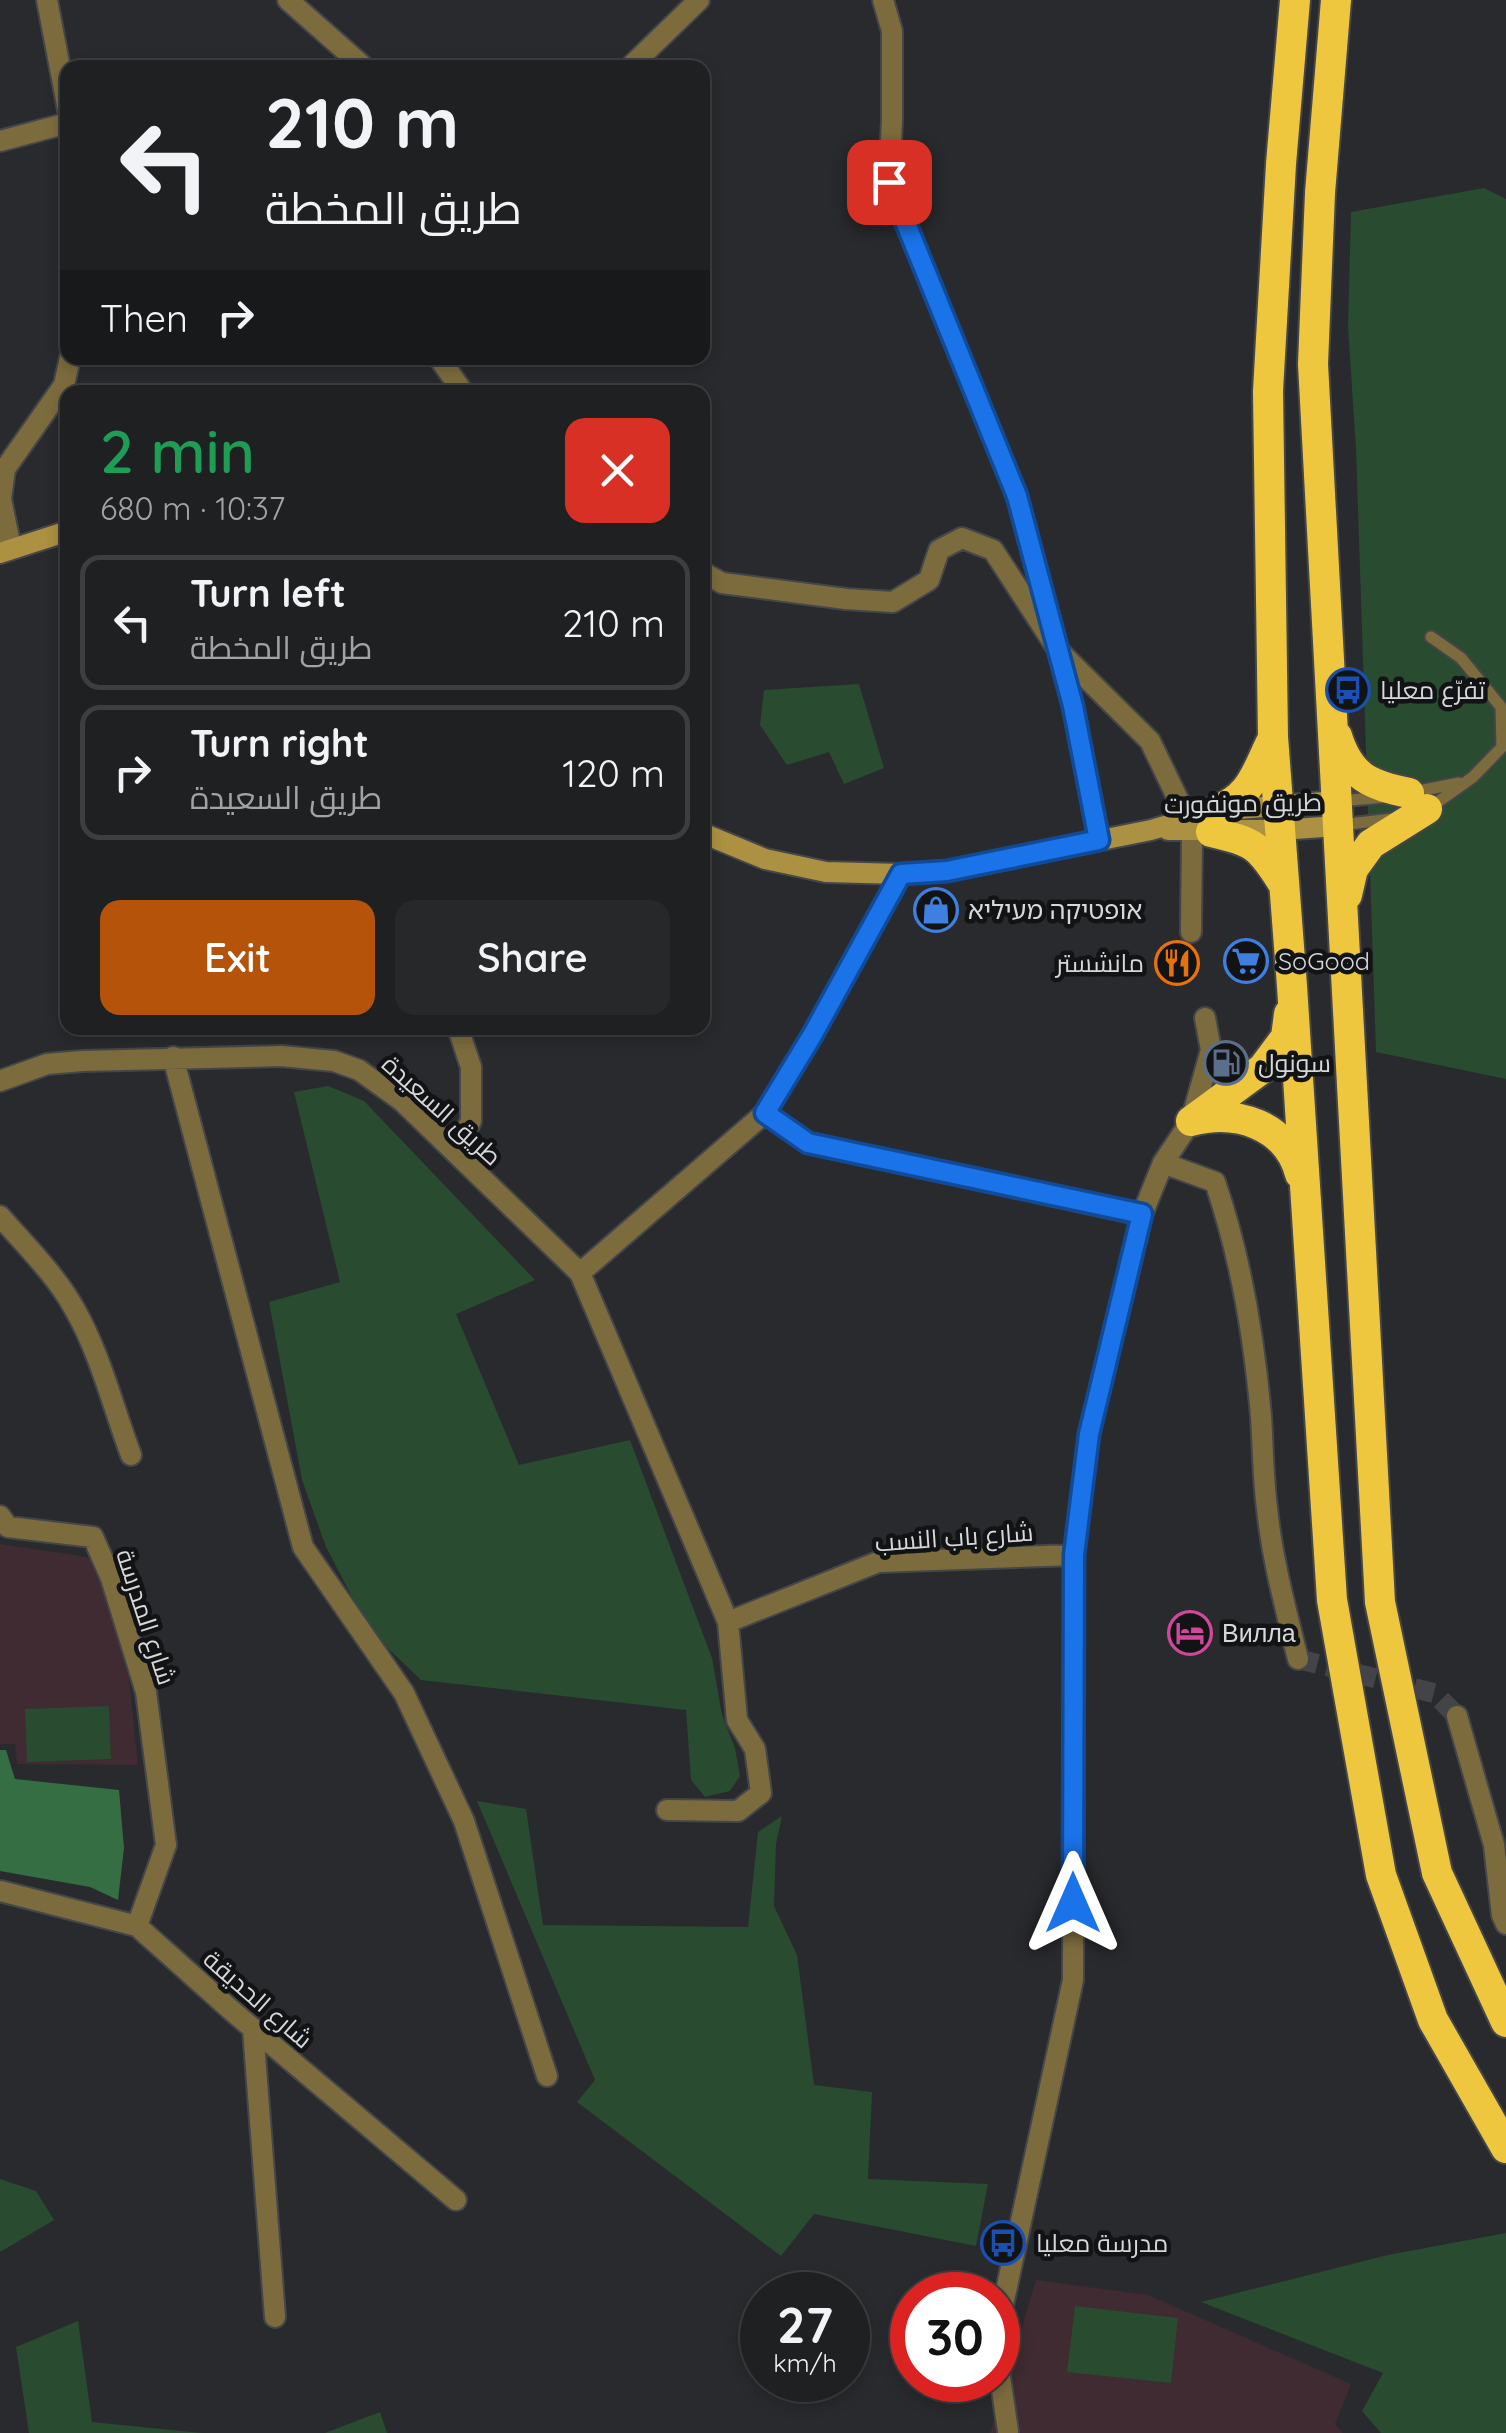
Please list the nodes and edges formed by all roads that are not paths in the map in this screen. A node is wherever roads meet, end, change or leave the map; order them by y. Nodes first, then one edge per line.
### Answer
1 (47, 0) edge
2 (288, 0) edge
3 (699, 0) edge
4 (883, 0) edge
5 (1295, 0) edge
6 (1336, 0) edge
7 (356, 60) edge
8 (638, 60) edge
9 (60, 68) edge
10 (60, 124) edge
11 (0, 141) edge
12 (60, 390) edge
13 (2, 469) edge
14 (60, 534) edge
15 (6, 551) edge
16 (710, 576) edge
17 (1431, 637) dead end
18 (1058, 650) junction
19 (1333, 719) junction
20 (1273, 737) junction
21 (1468, 780) junction
22 (1418, 801) junction
23 (1336, 813) junction
24 (1279, 819) junction
25 (1201, 823) junction
26 (710, 837) edge
27 (1099, 840) junction
28 (901, 874) junction
29 (1283, 884) junction
30 (1342, 918) junction
31 (1191, 932) dead end
32 (1292, 986) junction
33 (1205, 1018) dead end
34 (460, 1035) edge
35 (172, 1057) junction
36 (0, 1081) edge
37 (765, 1113) junction
38 (1191, 1121) junction
39 (455, 1152) junction
40 (1163, 1163) junction
41 (1305, 1192) junction
42 (1142, 1214) junction
43 (0, 1216) edge
44 (580, 1273) junction
45 (130, 1455) dead end
46 (0, 1516) edge
47 (1074, 1555) junction
48 (728, 1622) junction
49 (1298, 1660) dead end
50 (1457, 1716) tunnel mouth
51 (667, 1810) dead end
52 (0, 1891) edge
53 (1506, 1924) edge
54 (138, 1926) junction
55 (1506, 2022) edge
56 (253, 2029) junction
57 (547, 2076) dead end
58 (1506, 2148) edge
59 (456, 2200) dead end
60 (1010, 2272) edge
61 (275, 2317) dead end
62 (1004, 2402) edge
63 (1008, 2432) edge

1 - 9 street
2 - 7 street
3 - 8 street
4 - 18 street
5 - 20 highway
6 - 19 highway
10 - 11 street
12 - 13 street
13 - 15 street
14 - 15 main road
16 - 18 street
17 - 21 lane
18 - 25 street
18 - 27 street
19 - 22 highway
19 - 23 highway
20 - 24 highway
20 - 25 highway
21 - 22 lane
21 - 22 lane
22 - 23 lane
22 - 23 lane
22 - 30 highway
23 - 24 main road, طريق مونفورت
23 - 30 highway
24 - 25 main road, طريق مونفورت
24 - 29 highway
25 - 27 main road, طريق مونفورت
25 - 29 highway
25 - 31 street
26 - 28 main road, طريق مونفورت
27 - 28 main road, طريق مونفورت
28 - 37 street
29 - 32 highway
30 - 55 highway
32 - 38 highway
32 - 41 highway
33 - 38 street
34 - 39 street
35 - 36 street, طريق السعيدة
35 - 39 street, طريق السعيدة
35 - 57 street
37 - 42 street
37 - 44 street
38 - 40 street
38 - 41 highway
39 - 44 street, طريق السعيدة
40 - 42 street
40 - 49 street
41 - 58 highway
42 - 47 street
43 - 45 street
44 - 48 street, طريق السعيدة
46 - 54 street, شارع المدرسة
47 - 48 street, شارع باب النسب
47 - 60 street
48 - 51 street, طريق السعيدة
50 - 53 street
52 - 54 street, شارع الحديقة
54 - 56 street, شارع الحديقة
56 - 59 street, شارع الحديقة
56 - 61 street
62 - 63 street

